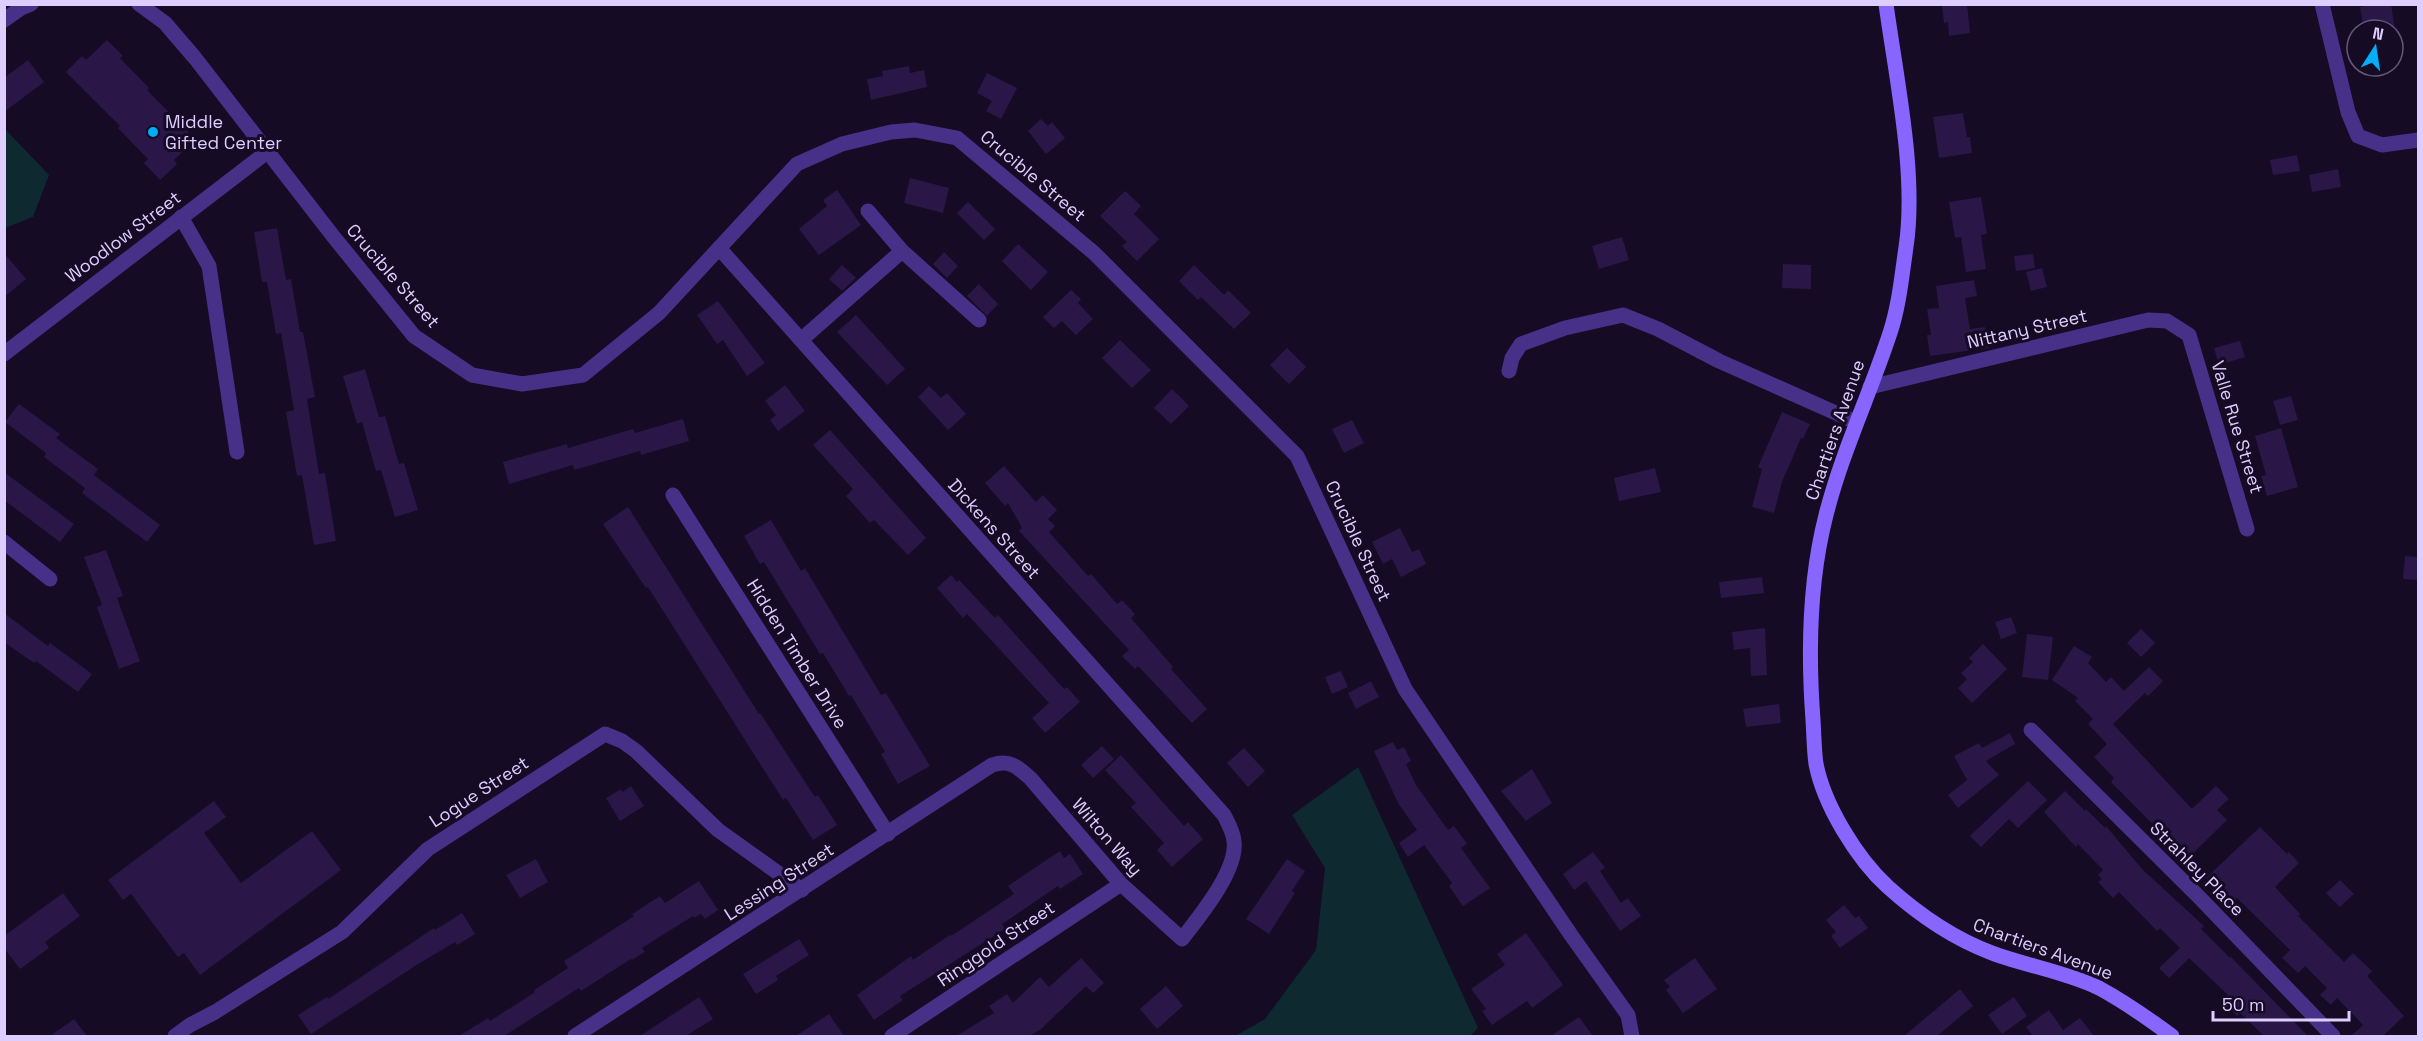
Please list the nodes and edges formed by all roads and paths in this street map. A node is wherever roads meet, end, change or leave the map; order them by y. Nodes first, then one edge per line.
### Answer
1 (31, 4) edge
2 (139, 4) edge
3 (1886, 4) edge
4 (2322, 4) edge
5 (4, 20) edge
6 (2418, 140) edge
7 (267, 152) junction
8 (868, 211) dead end
9 (181, 217) junction
10 (719, 248) junction
11 (902, 251) junction
12 (979, 320) dead end
13 (2189, 335) joint
14 (801, 340) junction
15 (4, 354) edge
16 (1509, 371) dead end
17 (1870, 387) junction
18 (1856, 422) junction
19 (237, 452) dead end
20 (673, 495) dead end
21 (2247, 529) dead end
22 (4, 542) edge
23 (50, 579) dead end
24 (2031, 730) dead end
25 (1004, 761) joint
26 (888, 834) junction
27 (1121, 884) junction
28 (802, 890) junction
29 (1182, 939) joint
30 (175, 1036) edge
31 (575, 1036) edge
32 (892, 1036) edge
33 (1632, 1036) edge
34 (2172, 1036) edge
35 (2333, 1036) edge

1 - 5 street
2 - 7 street, Crucible Street
3 - 17 street, Chartiers Avenue
4 - 6 street
7 - 9 street, Woodlow Street
7 - 10 street, Crucible Street
8 - 11 street
9 - 15 street, Woodlow Street
9 - 19 street
10 - 14 street, Dickens Street
10 - 33 street, Crucible Street
11 - 12 street
11 - 14 street
13 - 17 street, Nittany Street
13 - 21 street, Valle Rue Street
14 - 29 street, Dickens Street
16 - 18 street
17 - 18 street, Chartiers Avenue
18 - 34 street, Chartiers Avenue
20 - 26 street, Hidden Timber Drive
22 - 23 street
24 - 35 street, Strahley Place
25 - 26 street, Lessing Street
25 - 27 street, Wilton Way
26 - 28 street, Lessing Street
27 - 29 street, Wilton Way
27 - 32 street, Ringgold Street
28 - 30 street, Logue Street
28 - 31 street, Lessing Street

